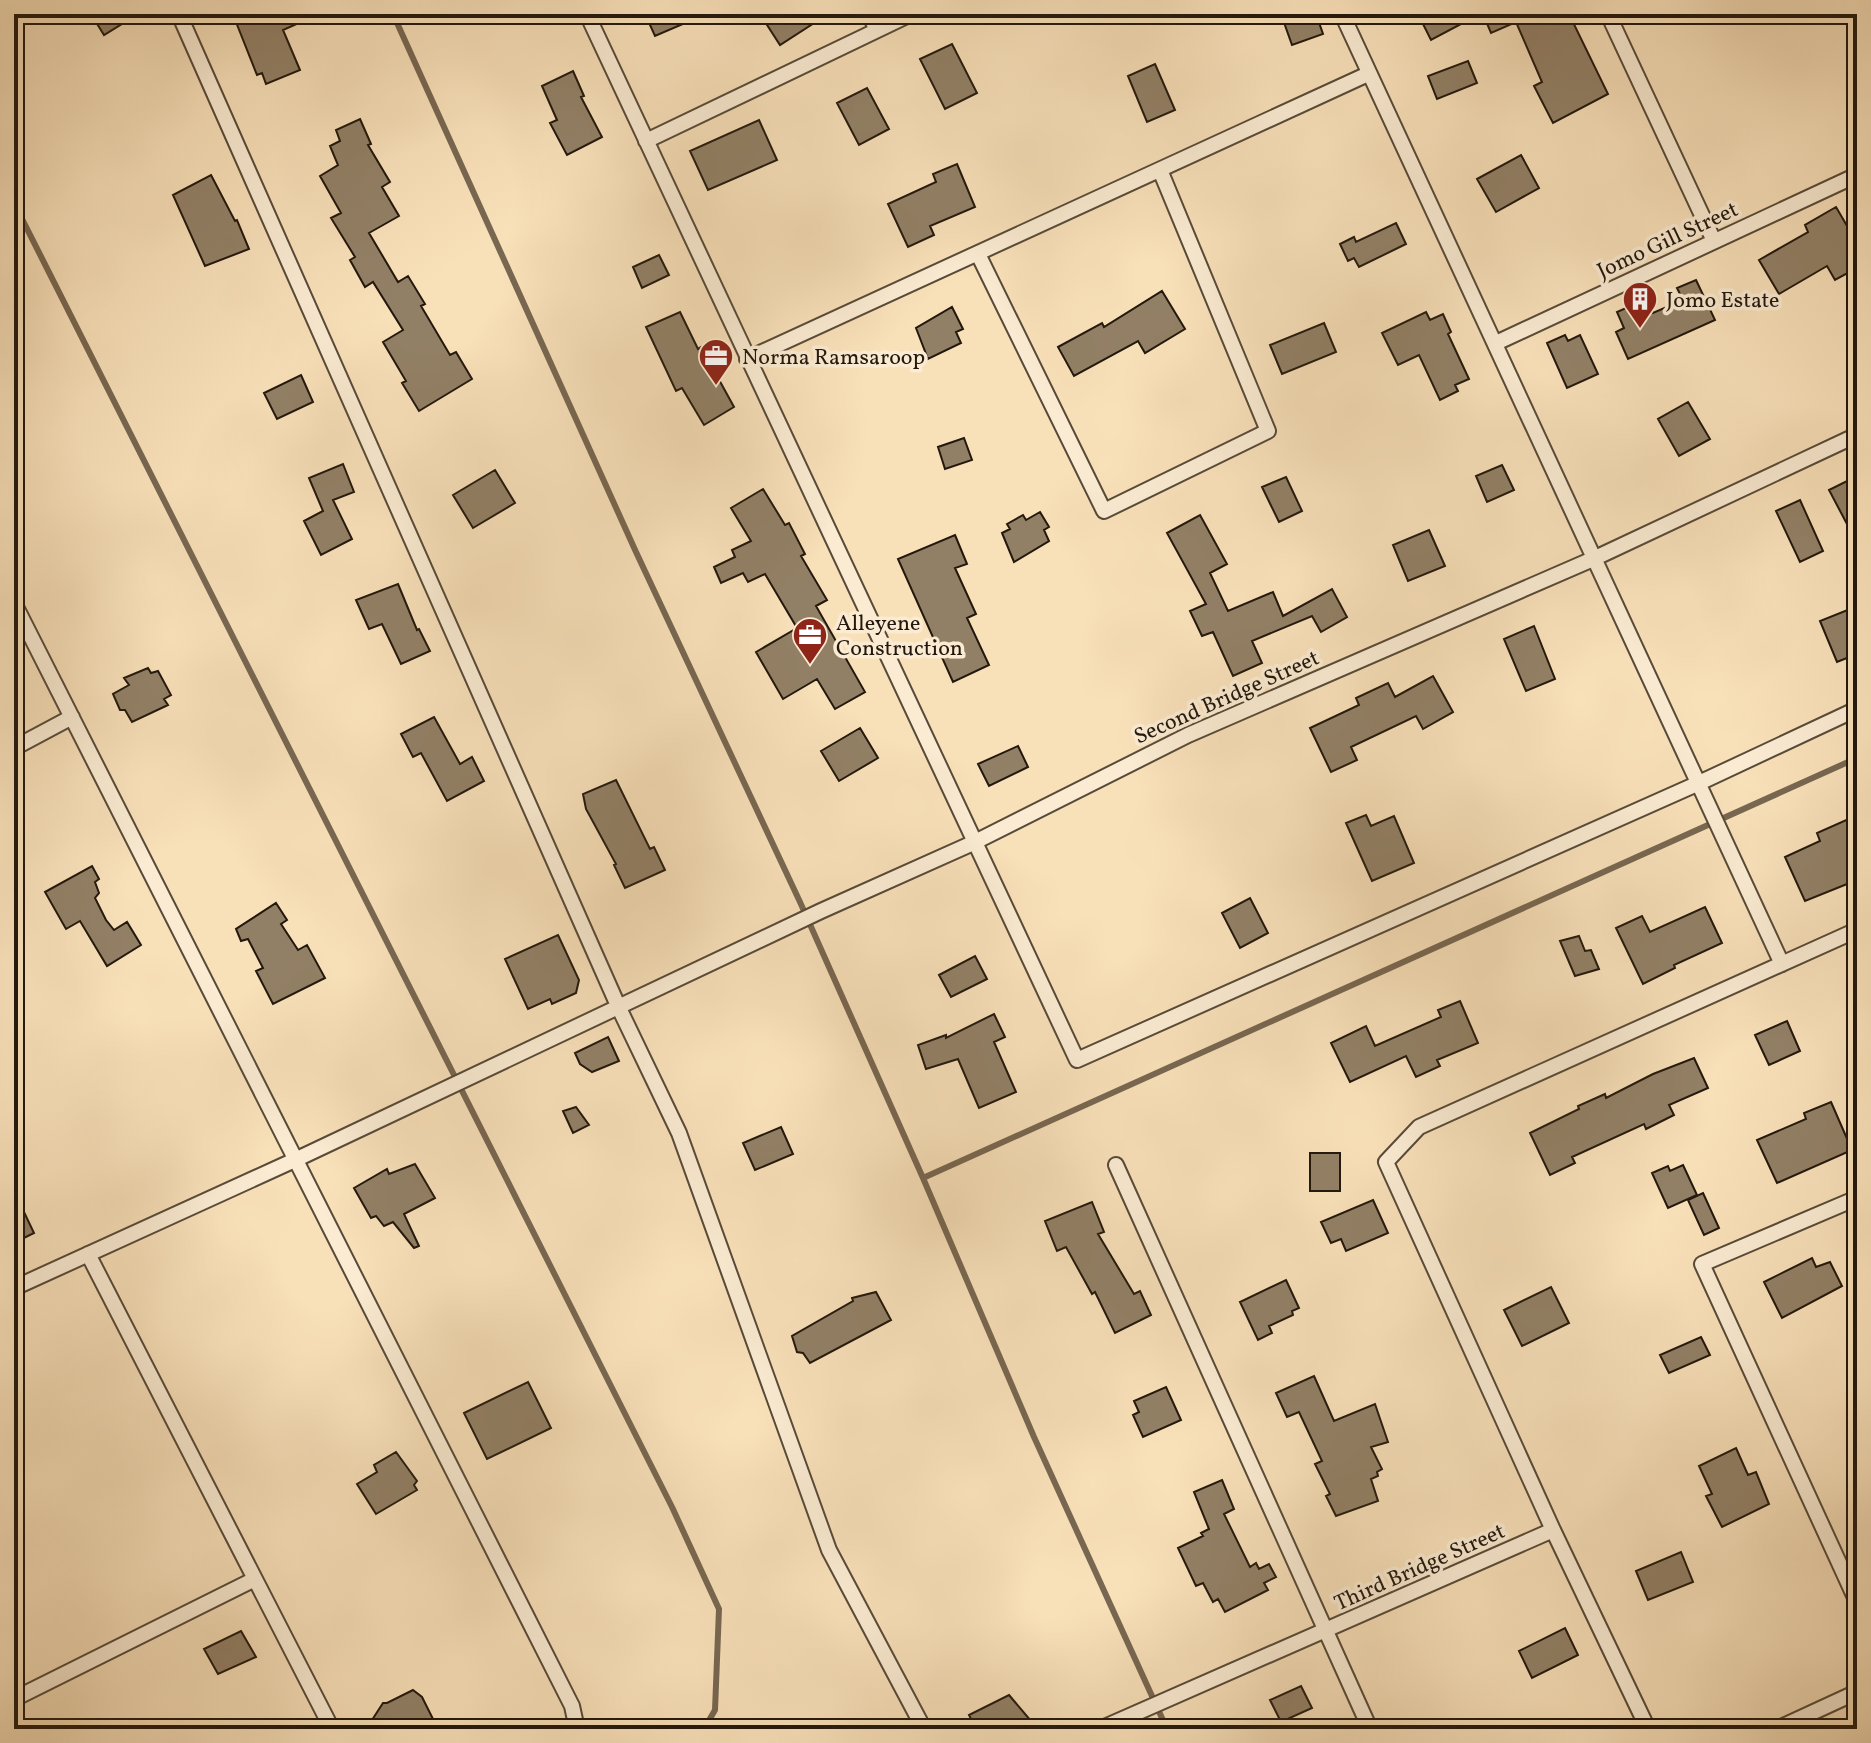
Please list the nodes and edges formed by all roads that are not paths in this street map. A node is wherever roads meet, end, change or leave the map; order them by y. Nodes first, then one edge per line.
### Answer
1 (179, 14) edge
2 (587, 14) edge
3 (869, 14) edge
4 (911, 14) edge
5 (1342, 14) edge
6 (1608, 14) edge
7 (877, 30) junction
8 (1368, 74) junction
9 (646, 141) junction
10 (1160, 170) junction
11 (1857, 175) edge
12 (1714, 241) junction
13 (978, 254) junction
14 (1496, 343) junction
15 (747, 359) junction
16 (1857, 435) edge
17 (1593, 559) junction
18 (14, 603) edge
19 (1857, 709) edge
20 (72, 717) junction
21 (14, 748) edge
22 (1699, 783) junction
23 (973, 843) junction
24 (1857, 930) edge
25 (1782, 964) junction
26 (619, 1008) junction
27 (297, 1159) junction
28 (1116, 1165) dead end
29 (1857, 1198) edge
30 (88, 1254) junction
31 (14, 1288) edge
32 (1553, 1530) junction
33 (255, 1579) junction
34 (1857, 1602) edge
35 (1324, 1633) junction
36 (1857, 1692) edge
37 (14, 1699) edge
38 (332, 1729) edge
39 (577, 1729) edge
40 (924, 1729) edge
41 (1100, 1729) edge
42 (1370, 1729) edge
43 (1648, 1729) edge
44 (1777, 1729) edge

1 - 26 street
2 - 9 street
3 - 7 street
4 - 7 street
5 - 8 street
6 - 12 street
7 - 9 street
8 - 10 street
8 - 14 street
9 - 15 street
10 - 13 street
10 - 13 street
11 - 12 street, Jomo Gill Street
12 - 14 street, Jomo Gill Street
13 - 15 street
14 - 17 street
15 - 23 street
16 - 17 street, Second Bridge Street
17 - 22 street
17 - 23 street, Second Bridge Street
18 - 20 street
19 - 22 street
20 - 21 street
20 - 27 street
22 - 23 street
22 - 25 street
23 - 26 street, Second Bridge Street
24 - 25 street
25 - 32 street
26 - 27 street, Second Bridge Street
26 - 40 street
27 - 30 street, Second Bridge Street
27 - 39 street
28 - 35 street
29 - 34 street
30 - 31 street, Second Bridge Street
30 - 33 street
32 - 35 street, Third Bridge Street
32 - 43 street
33 - 37 street
33 - 38 street
35 - 41 street, Third Bridge Street
35 - 42 street
36 - 44 street

